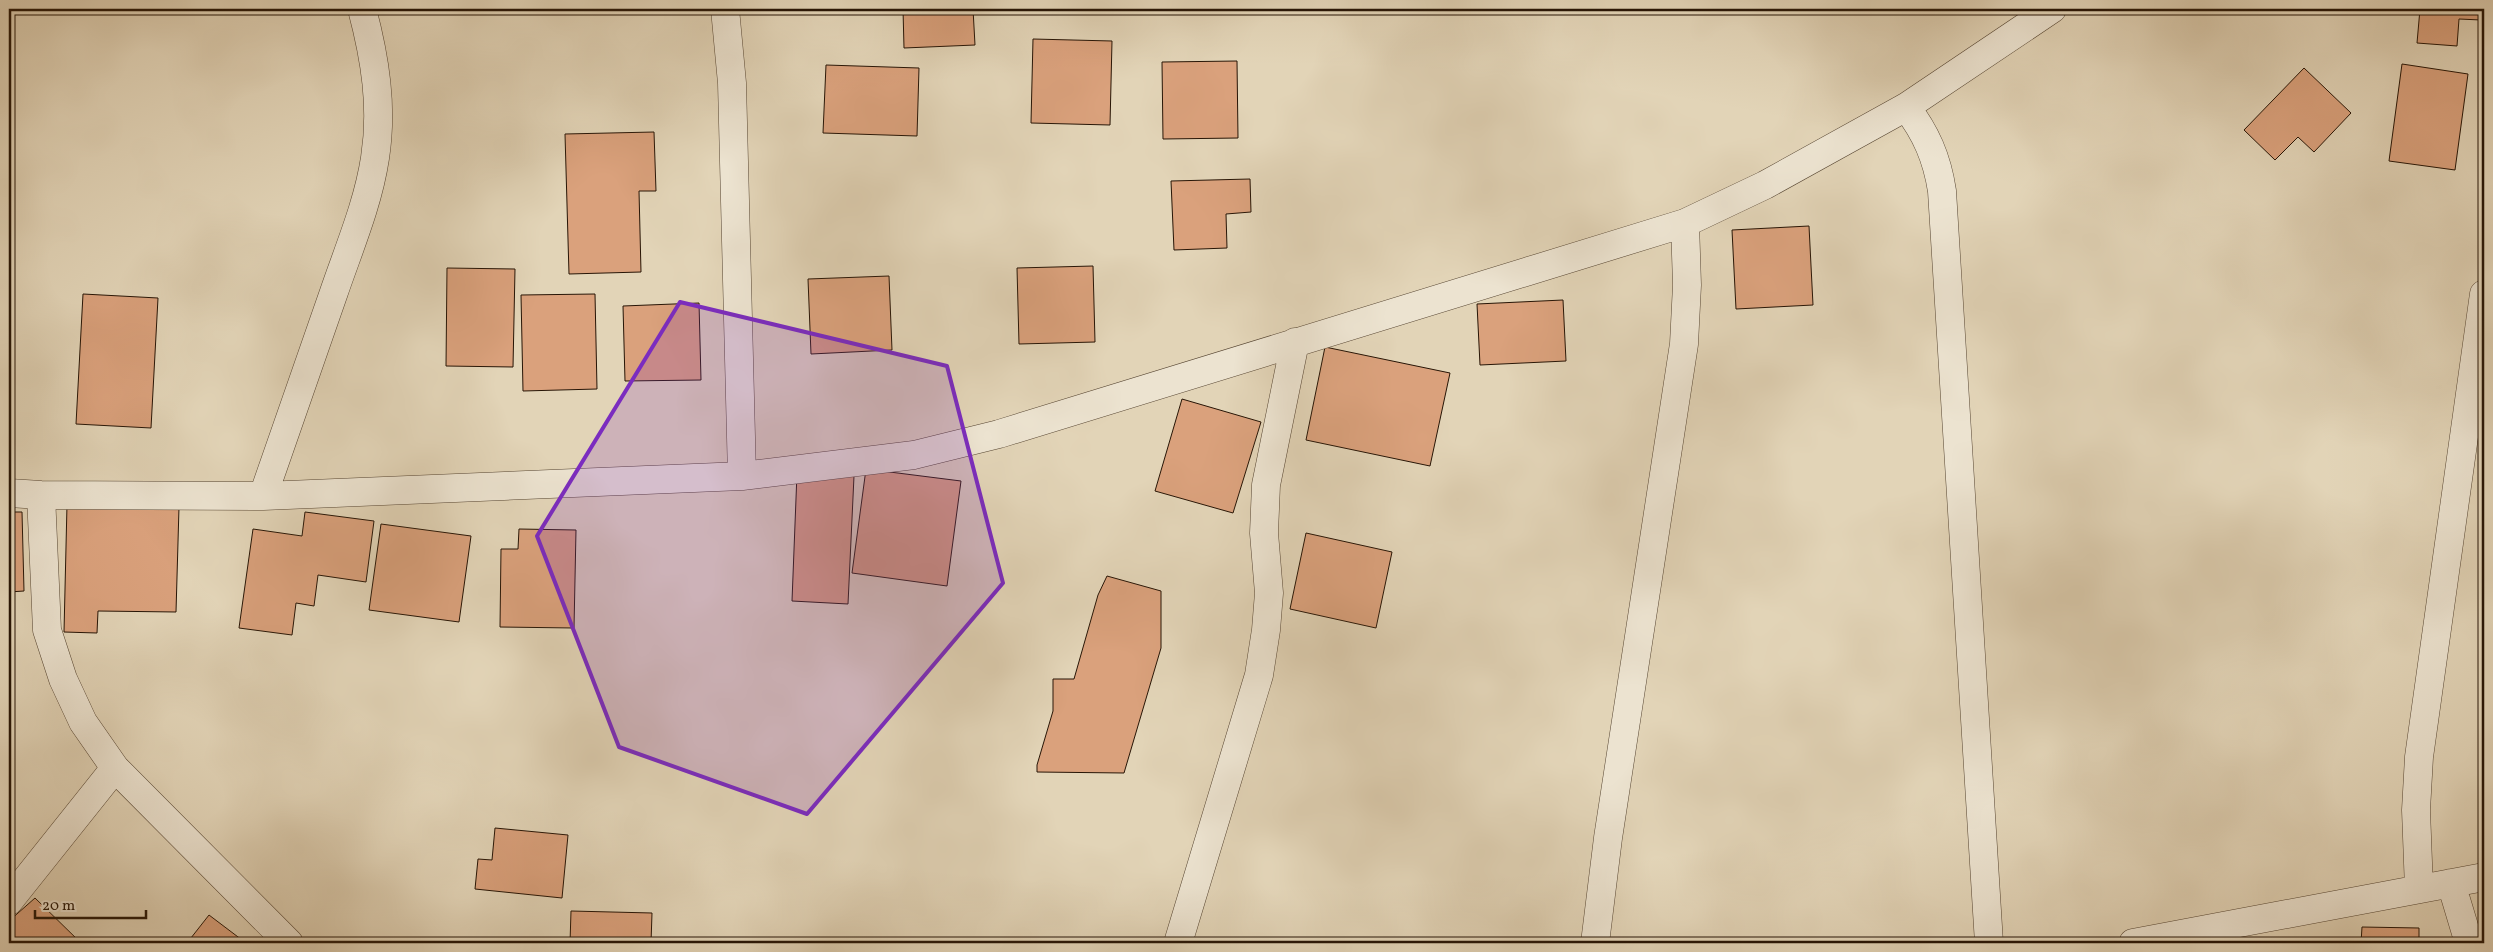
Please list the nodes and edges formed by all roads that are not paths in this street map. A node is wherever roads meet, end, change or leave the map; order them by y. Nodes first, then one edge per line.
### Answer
1 (362, 9) edge
2 (725, 9) edge
3 (2052, 9) edge
4 (1906, 106) junction
5 (1685, 223) junction
6 (2484, 294) edge
7 (1295, 342) junction
8 (742, 476) junction
9 (9, 493) edge
10 (41, 495) junction
11 (263, 496) junction
12 (115, 768) junction
13 (2484, 877) edge
14 (2451, 883) junction
15 (2419, 889) junction
16 (9, 900) edge
17 (289, 943) edge
18 (1178, 943) edge
19 (1595, 943) edge
20 (1989, 943) edge
21 (2133, 943) edge
22 (2469, 943) edge

1 - 11 street
2 - 8 street
3 - 4 street
4 - 5 street
4 - 20 street
5 - 7 street
5 - 19 street
6 - 15 street
7 - 8 street
7 - 18 street
8 - 11 street
9 - 10 street
10 - 11 street
10 - 12 street
12 - 16 street
12 - 17 street
13 - 14 street
14 - 15 street
14 - 22 street
15 - 21 street

